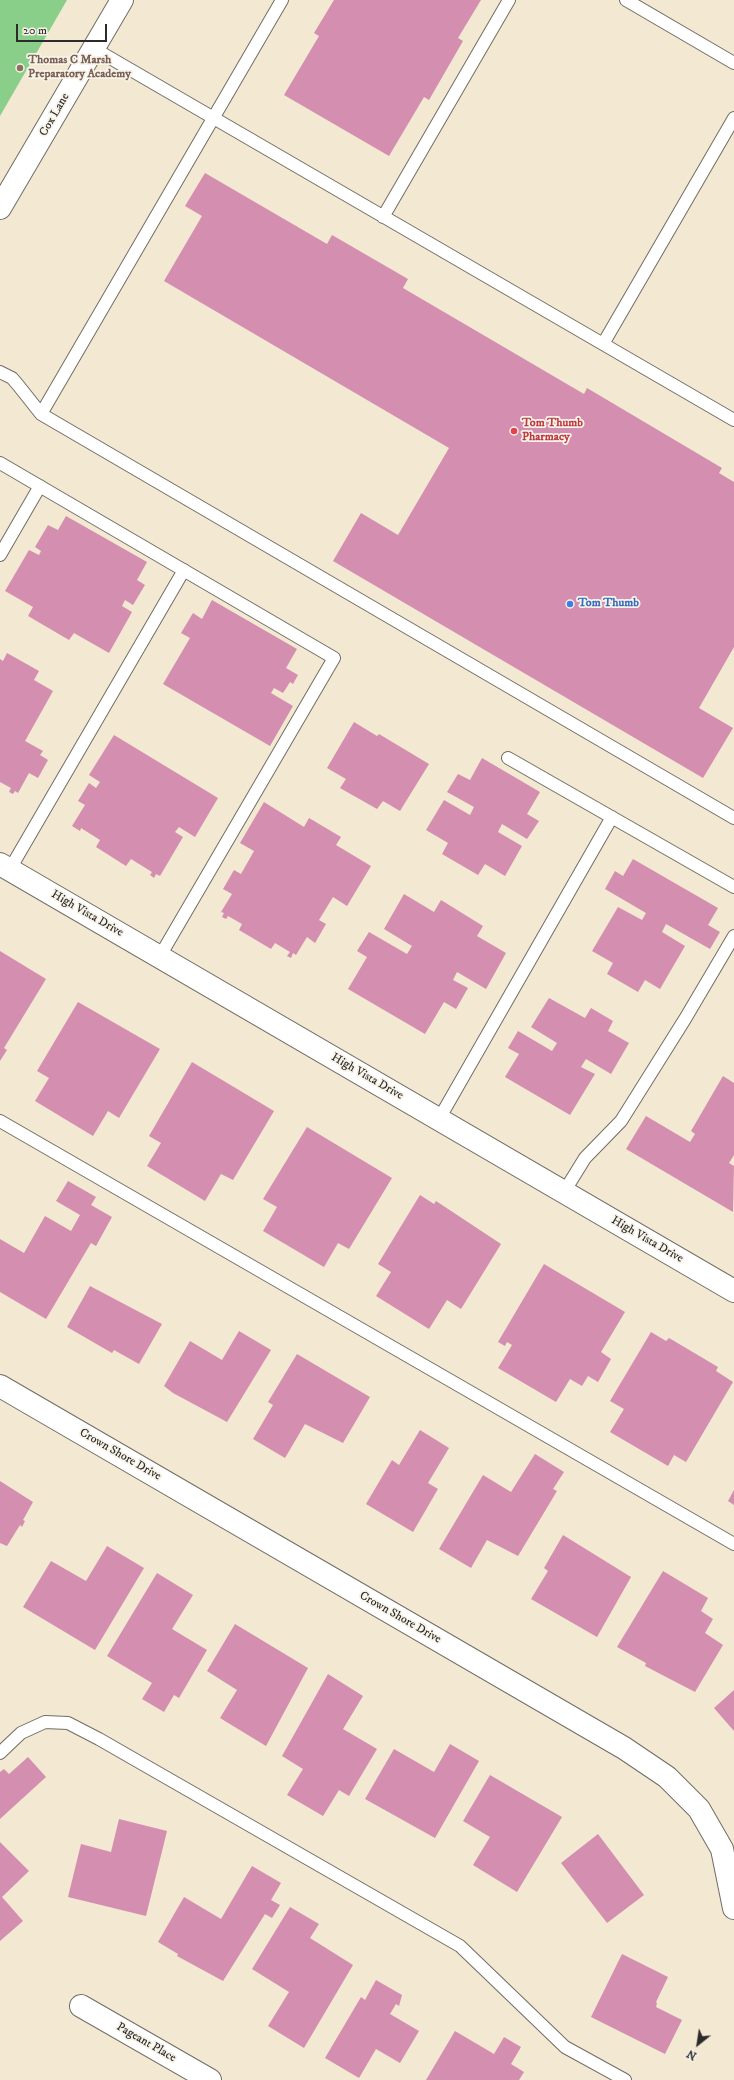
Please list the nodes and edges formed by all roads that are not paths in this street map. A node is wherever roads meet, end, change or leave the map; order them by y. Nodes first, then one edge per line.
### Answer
1 (122, 0) edge
2 (282, 0) edge
3 (509, 0) edge
4 (626, 0) edge
5 (94, 48) junction
6 (734, 63) edge
7 (213, 118) junction
8 (734, 118) edge
9 (0, 208) edge
10 (383, 217) junction
11 (602, 344) junction
12 (0, 372) edge
13 (41, 414) junction
14 (734, 420) edge
15 (0, 463) edge
16 (40, 486) junction
17 (0, 555) edge
18 (184, 570) junction
19 (508, 758) dead end
20 (612, 817) junction
21 (734, 817) edge
22 (5, 866) edge
23 (734, 888) edge
24 (734, 936) edge
25 (160, 956) junction
26 (439, 1119) junction
27 (0, 1120) edge
28 (564, 1192) junction
29 (734, 1291) edge
30 (0, 1386) edge
31 (734, 1544) edge
32 (0, 1753) edge
33 (734, 1908) edge
34 (81, 2006) dead end
35 (210, 2080) edge
36 (625, 2080) edge

1 - 5 street, Cox Lane
2 - 7 lane
3 - 10 lane
4 - 6 lane
5 - 7 lane
5 - 9 street, Cox Lane
7 - 10 lane
7 - 13 lane
8 - 11 lane
10 - 11 lane
11 - 14 lane
12 - 13 lane
13 - 21 lane
15 - 16 lane
16 - 17 lane
16 - 18 lane
18 - 22 lane
18 - 25 lane
19 - 20 lane
20 - 23 lane
20 - 26 lane
22 - 25 street, High Vista Drive
24 - 28 lane
25 - 26 street, High Vista Drive
26 - 28 street, High Vista Drive
27 - 31 lane
28 - 29 street, High Vista Drive
30 - 33 street, Crown Shore Drive
32 - 36 lane
34 - 35 street, Pageant Place

